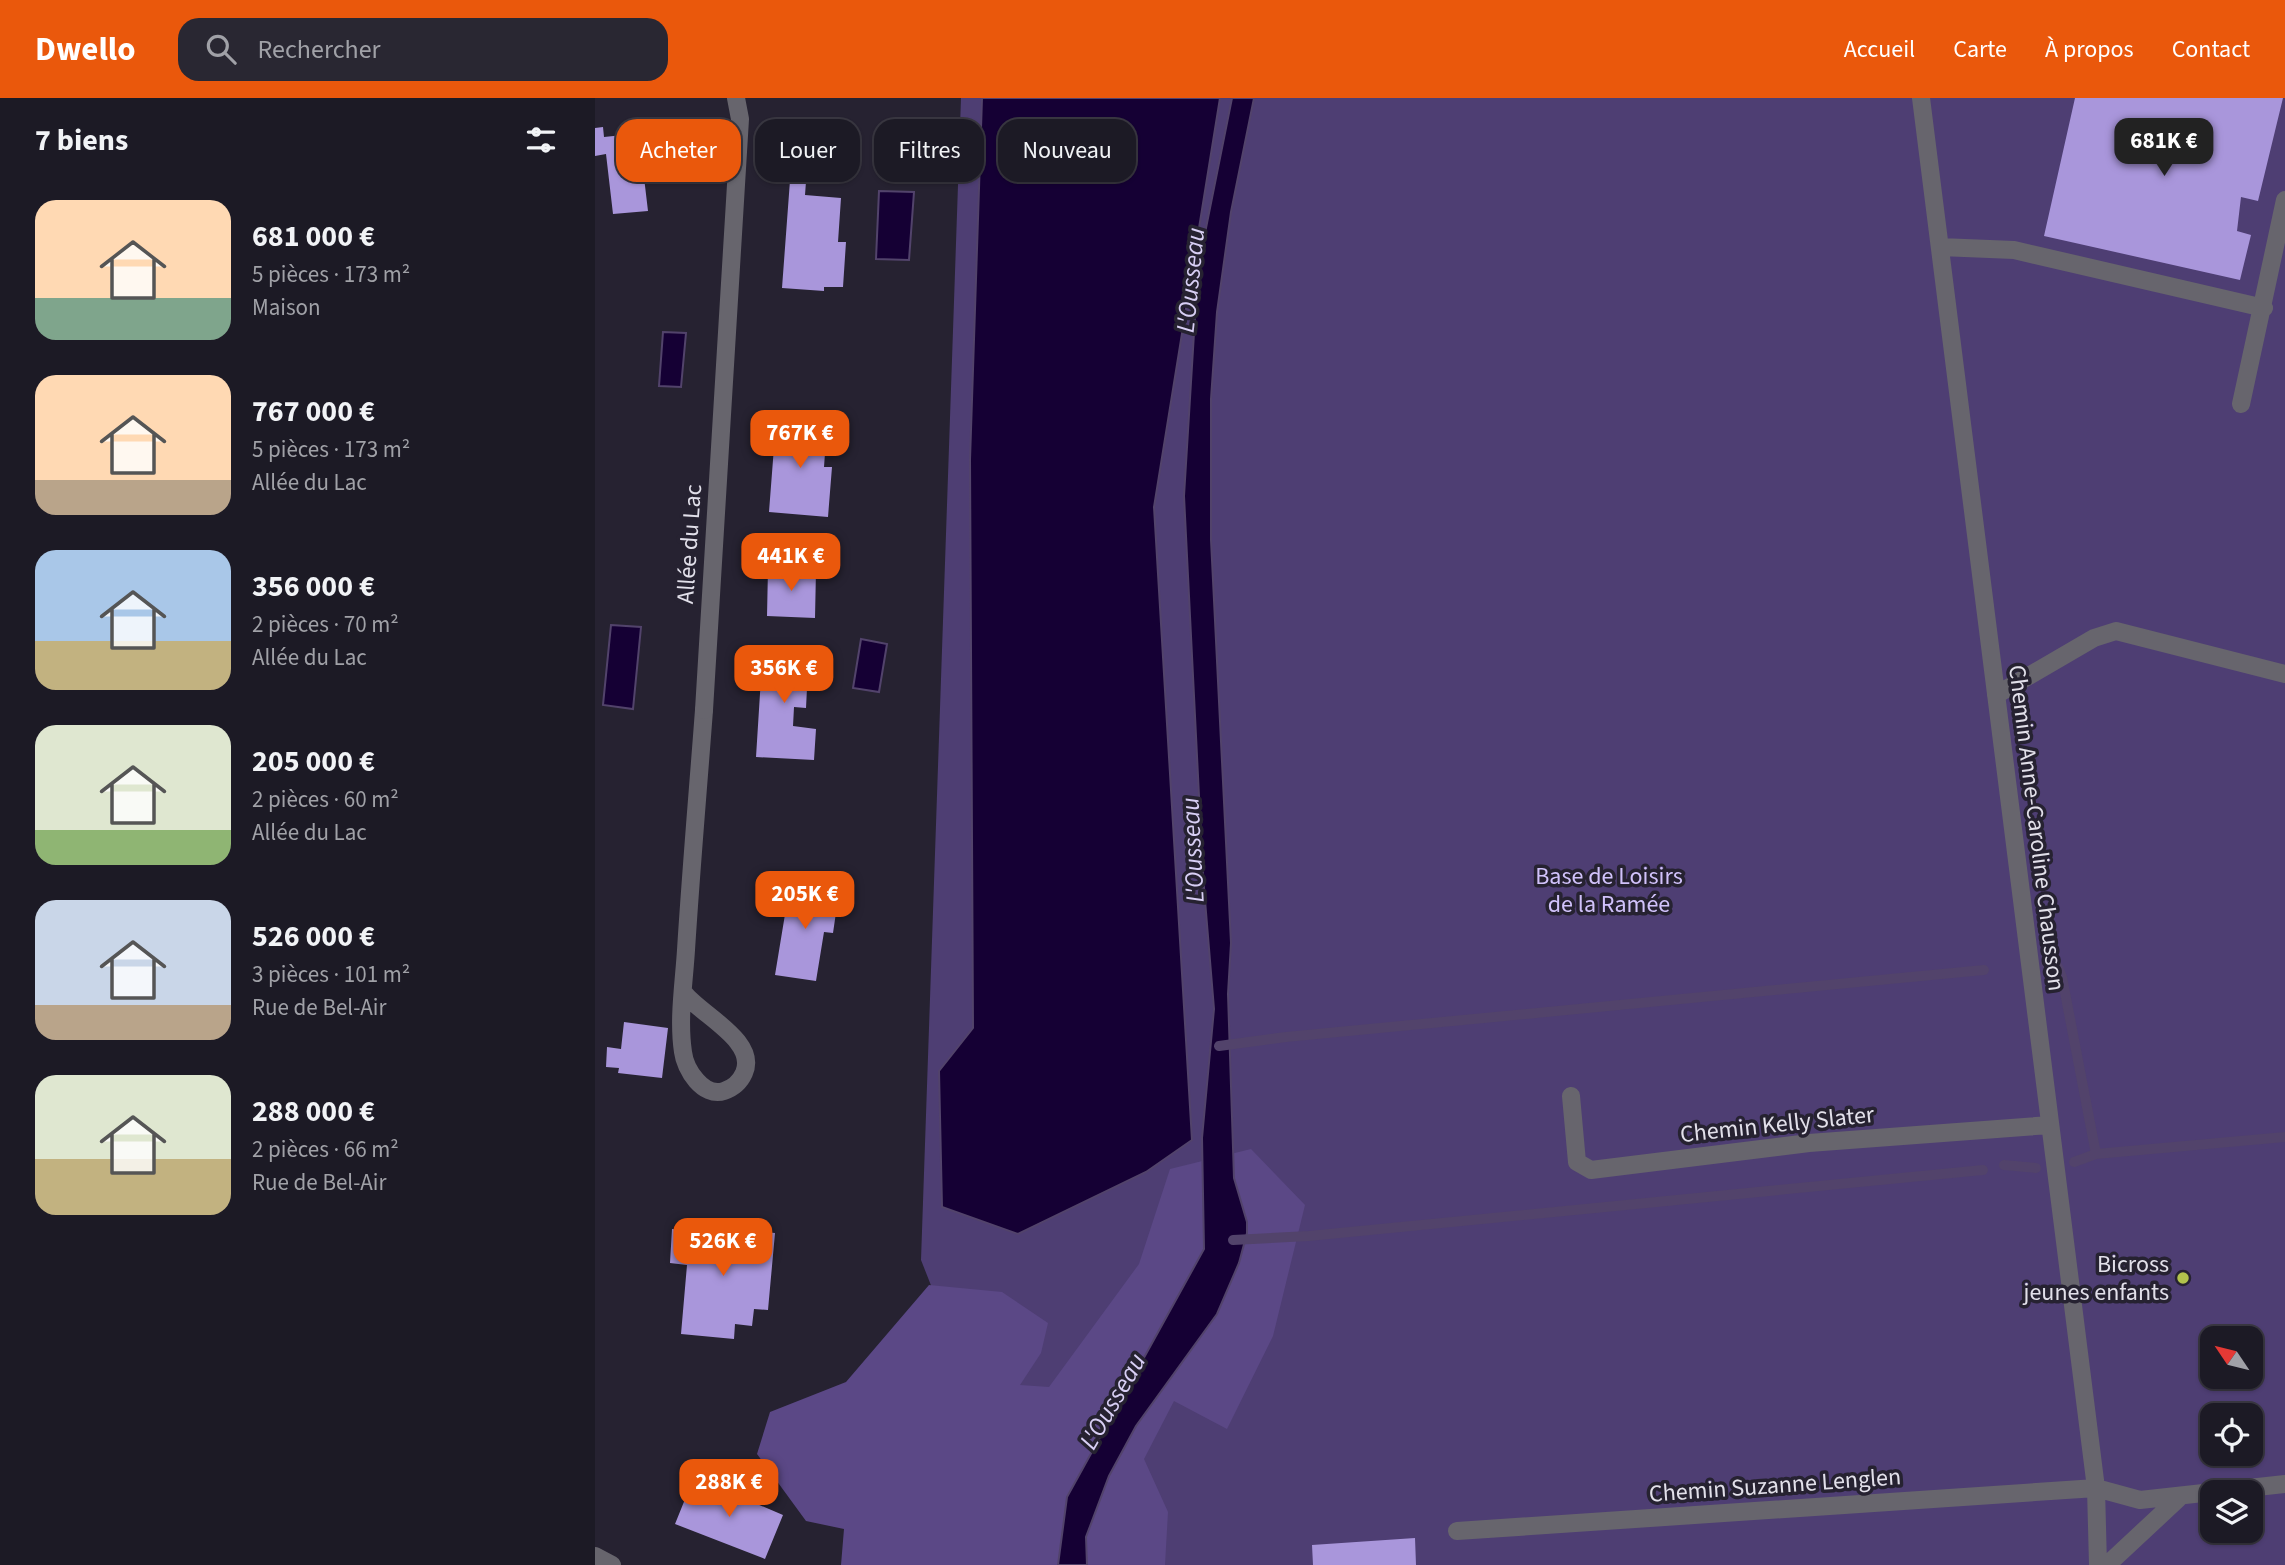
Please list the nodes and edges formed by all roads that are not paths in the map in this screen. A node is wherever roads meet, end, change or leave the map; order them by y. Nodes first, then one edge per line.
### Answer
1 (736, 98) edge
2 (1921, 98) edge
3 (2285, 200) edge
4 (1940, 247) junction
5 (2264, 308) junction
6 (2241, 404) dead end
7 (2285, 674) edge
8 (1996, 695) junction
9 (684, 993) junction
10 (1571, 1096) dead end
11 (2050, 1125) junction
12 (2285, 1484) edge
13 (2096, 1488) junction
14 (2180, 1497) junction
15 (1457, 1531) dead end
16 (595, 1556) edge
17 (612, 1565) edge
18 (2098, 1565) edge
19 (2107, 1565) edge

1 - 9 street, Allée du Lac
2 - 4 street, Chemin Anne-Caroline Chausson
3 - 5 street
4 - 5 street
4 - 8 street, Chemin Anne-Caroline Chausson
5 - 6 street
7 - 8 street
8 - 11 street, Chemin Anne-Caroline Chausson
9 - 9 street, Allée du Lac
10 - 11 street, Chemin Kelly Slater
11 - 13 street, Chemin Anne-Caroline Chausson
12 - 14 street, Chemin Suzanne Lenglen
13 - 14 street, Chemin Suzanne Lenglen
13 - 15 street, Chemin Suzanne Lenglen
13 - 18 street, Chemin Anne-Caroline Chausson
14 - 19 street
16 - 17 street

